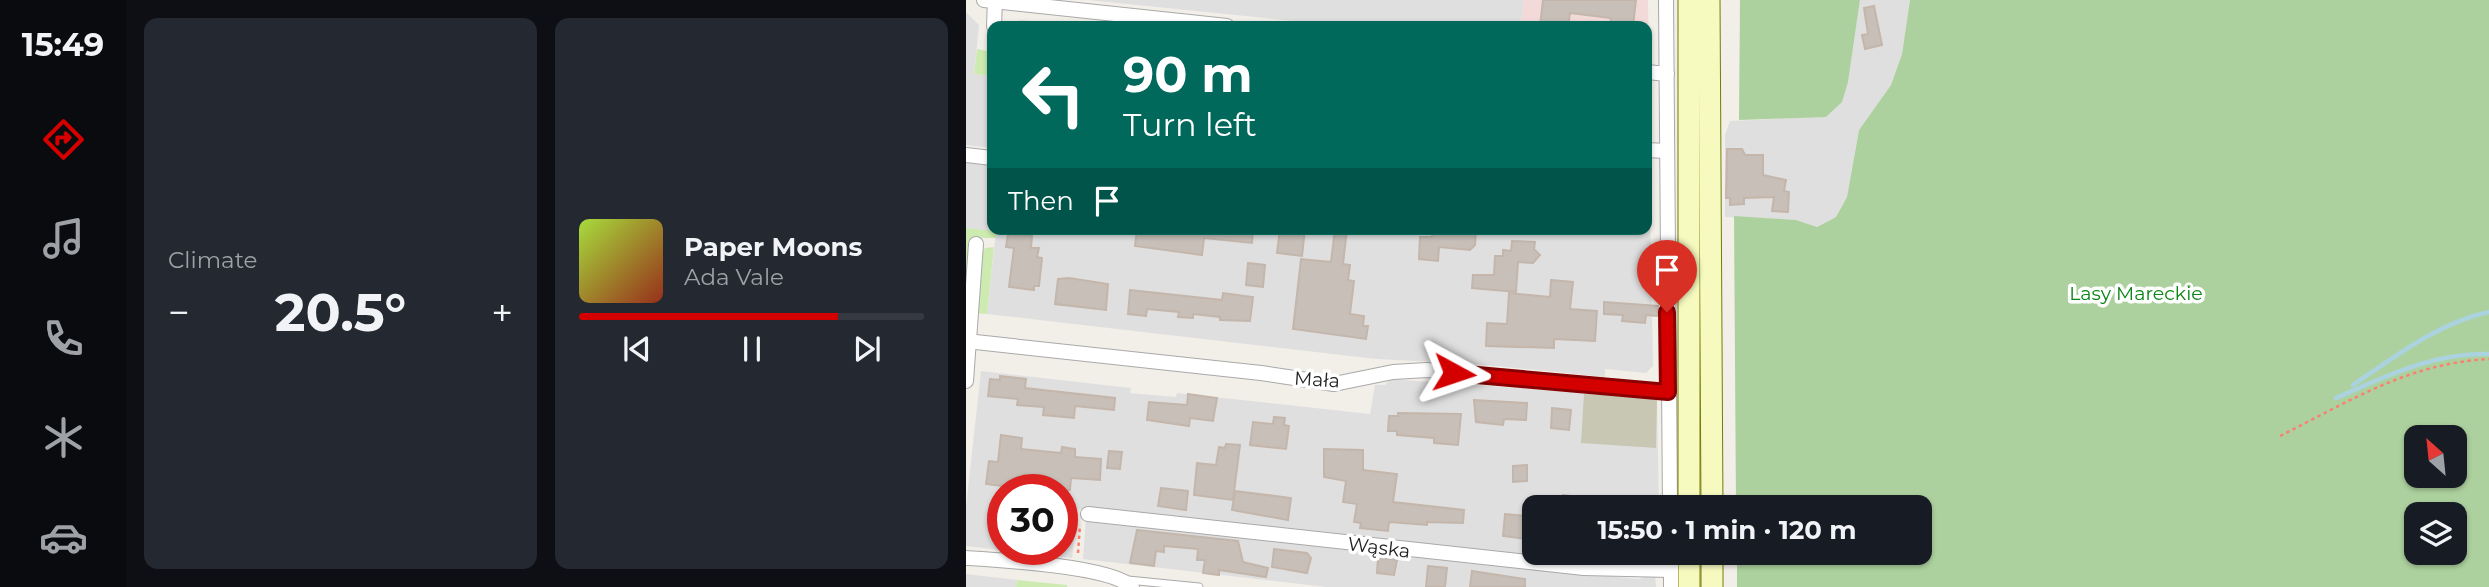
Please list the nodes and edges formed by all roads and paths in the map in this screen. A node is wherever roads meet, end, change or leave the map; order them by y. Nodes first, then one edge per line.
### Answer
1 (991, 0) edge
2 (1666, 0) edge
3 (1689, 0) edge
4 (1709, 0) edge
5 (993, 21) edge
6 (1182, 21) edge
7 (1652, 72) edge
8 (1667, 74) junction
9 (1652, 150) edge
10 (1666, 151) junction
11 (966, 155) edge
12 (987, 157) edge
13 (976, 244) dead end
14 (968, 341) edge
15 (2489, 359) edge
16 (966, 381) edge
17 (1668, 392) junction
18 (2280, 436) dead end
19 (1670, 495) edge
20 (1689, 495) edge
21 (1712, 495) edge
22 (1088, 514) joint
23 (966, 558) edge
24 (1671, 565) edge
25 (1689, 565) edge
26 (1712, 565) edge
27 (1671, 570) junction
28 (1077, 571) junction
29 (1128, 583) edge
30 (1199, 587) edge
31 (1671, 587) edge
32 (1689, 587) edge
33 (1712, 587) edge

1 - 5 street
1 - 6 street
2 - 8 street
3 - 20 main road
4 - 21 main road
7 - 8 street
8 - 10 street
9 - 10 street
10 - 17 street
11 - 12 street
13 - 14 street
14 - 16 street
14 - 17 street, Mała
15 - 18 path
17 - 19 street
22 - 27 street, Wąska
22 - 28 path
23 - 28 street
24 - 27 street
25 - 32 main road
26 - 33 main road
27 - 31 street
28 - 29 street
29 - 30 lane

